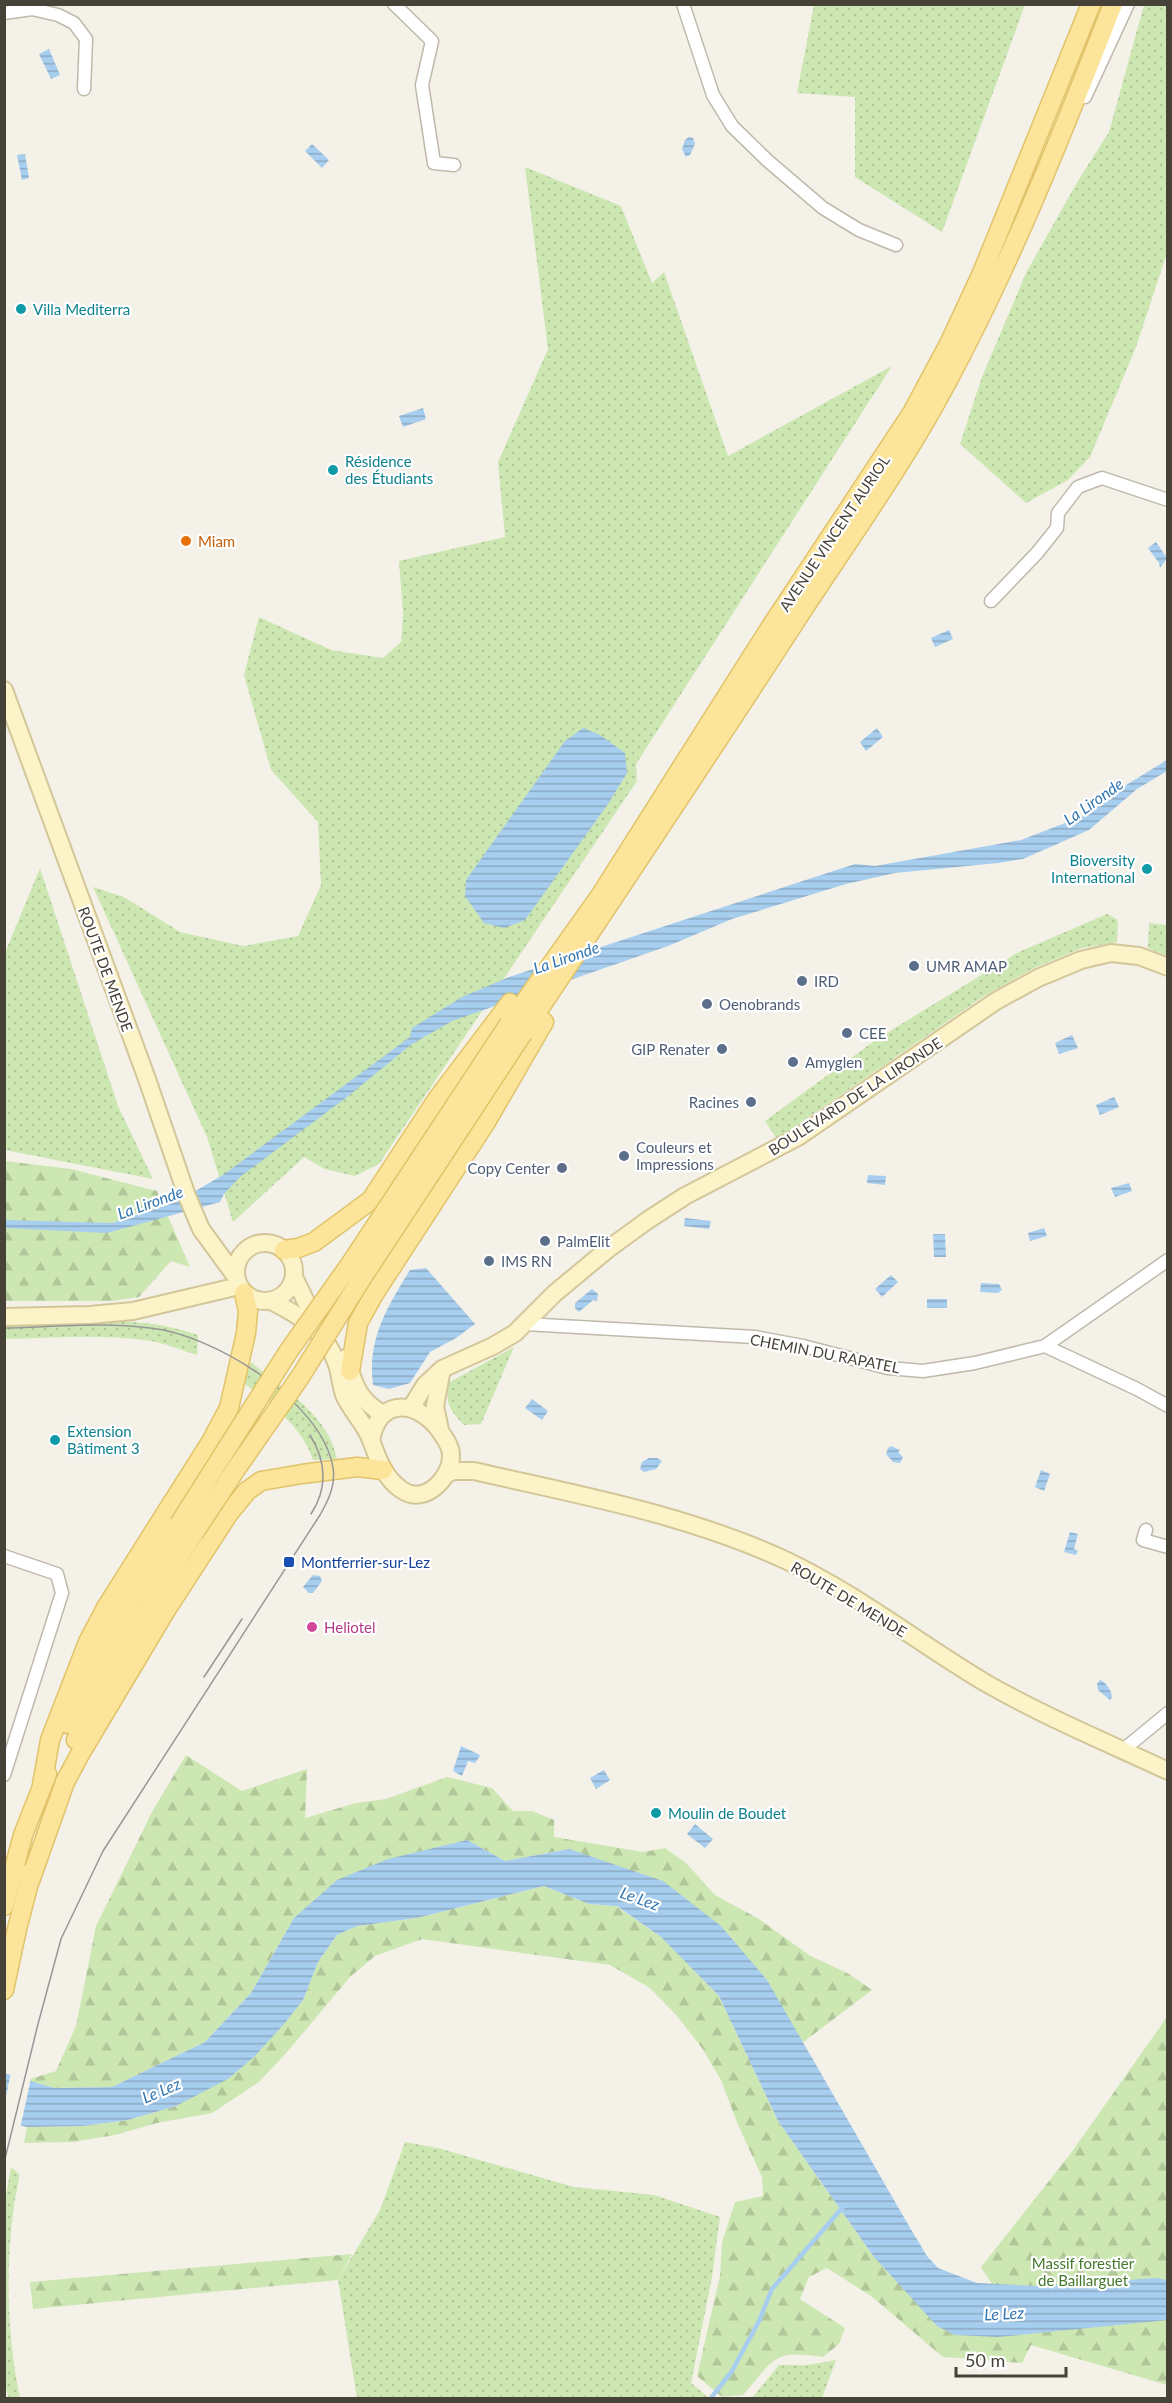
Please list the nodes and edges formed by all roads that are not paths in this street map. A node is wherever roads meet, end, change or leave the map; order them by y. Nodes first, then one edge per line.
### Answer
1 (394, 4) edge
2 (683, 4) edge
3 (1091, 4) edge
4 (1113, 4) edge
5 (1128, 4) edge
6 (4, 13) edge
7 (84, 89) dead end
8 (454, 165) dead end
9 (1038, 186) junction
10 (896, 245) dead end
11 (1167, 500) edge
12 (820, 584) junction
13 (991, 601) dead end
14 (4, 690) edge
15 (546, 962) junction
16 (1167, 967) edge
17 (562, 985) junction
18 (516, 1029) junction
19 (212, 1245) junction
20 (284, 1250) junction
21 (244, 1252) junction
22 (1167, 1260) edge
23 (294, 1277) junction
24 (240, 1285) junction
25 (271, 1300) junction
26 (4, 1317) edge
27 (525, 1324) junction
28 (1045, 1346) junction
29 (442, 1369) junction
30 (350, 1371) junction
31 (1167, 1406) edge
32 (411, 1408) junction
33 (383, 1414) junction
34 (440, 1431) junction
35 (371, 1441) junction
36 (451, 1454) junction
37 (383, 1470) junction
38 (474, 1471) junction
39 (447, 1474) junction
40 (186, 1528) junction
41 (1146, 1530) dead end
42 (1167, 1547) edge
43 (4, 1556) edge
44 (1167, 1713) edge
45 (1123, 1750) junction
46 (1167, 1771) edge
47 (4, 1775) edge
48 (42, 1785) junction
49 (30, 1881) junction
50 (4, 1906) edge
51 (4, 1990) edge

1 - 8 street
2 - 10 street
3 - 15 main road, AVENUE VINCENT AURIOL
4 - 9 main road, AVENUE VINCENT AURIOL
5 - 9 street, AVENUE VINCENT AURIOL
6 - 7 street
9 - 12 main road, AVENUE VINCENT AURIOL
11 - 13 street
12 - 17 main road, AVENUE VINCENT AURIOL
12 - 17 main road
14 - 19 street, ROUTE DE MENDE
15 - 18 main road, AVENUE VINCENT AURIOL
15 - 20 main road
16 - 27 street, BOULEVARD DE LA LIRONDE
17 - 18 main road, AVENUE VINCENT AURIOL
17 - 30 main road
18 - 40 main road, bridge
19 - 21 street
19 - 24 street, ROUTE DE MENDE
20 - 21 street
20 - 23 street
21 - 24 street
22 - 28 street, CHEMIN DU RAPATEL
23 - 25 street
23 - 30 street
24 - 25 street
24 - 26 street
24 - 48 main road
25 - 35 street
27 - 28 street, CHEMIN DU RAPATEL
27 - 29 street, BOULEVARD DE LA LIRONDE
28 - 31 street
29 - 32 street, BOULEVARD DE LA LIRONDE
29 - 34 street
30 - 33 street
32 - 33 street
32 - 34 street
33 - 35 street
34 - 36 street
35 - 37 street
36 - 38 street
36 - 39 street
37 - 39 street
37 - 49 main road
38 - 39 street
38 - 45 street, ROUTE DE MENDE
40 - 48 main road
40 - 49 main road
41 - 42 street
43 - 47 street
44 - 45 street
45 - 46 street, ROUTE DE MENDE
48 - 50 main road
49 - 51 main road

